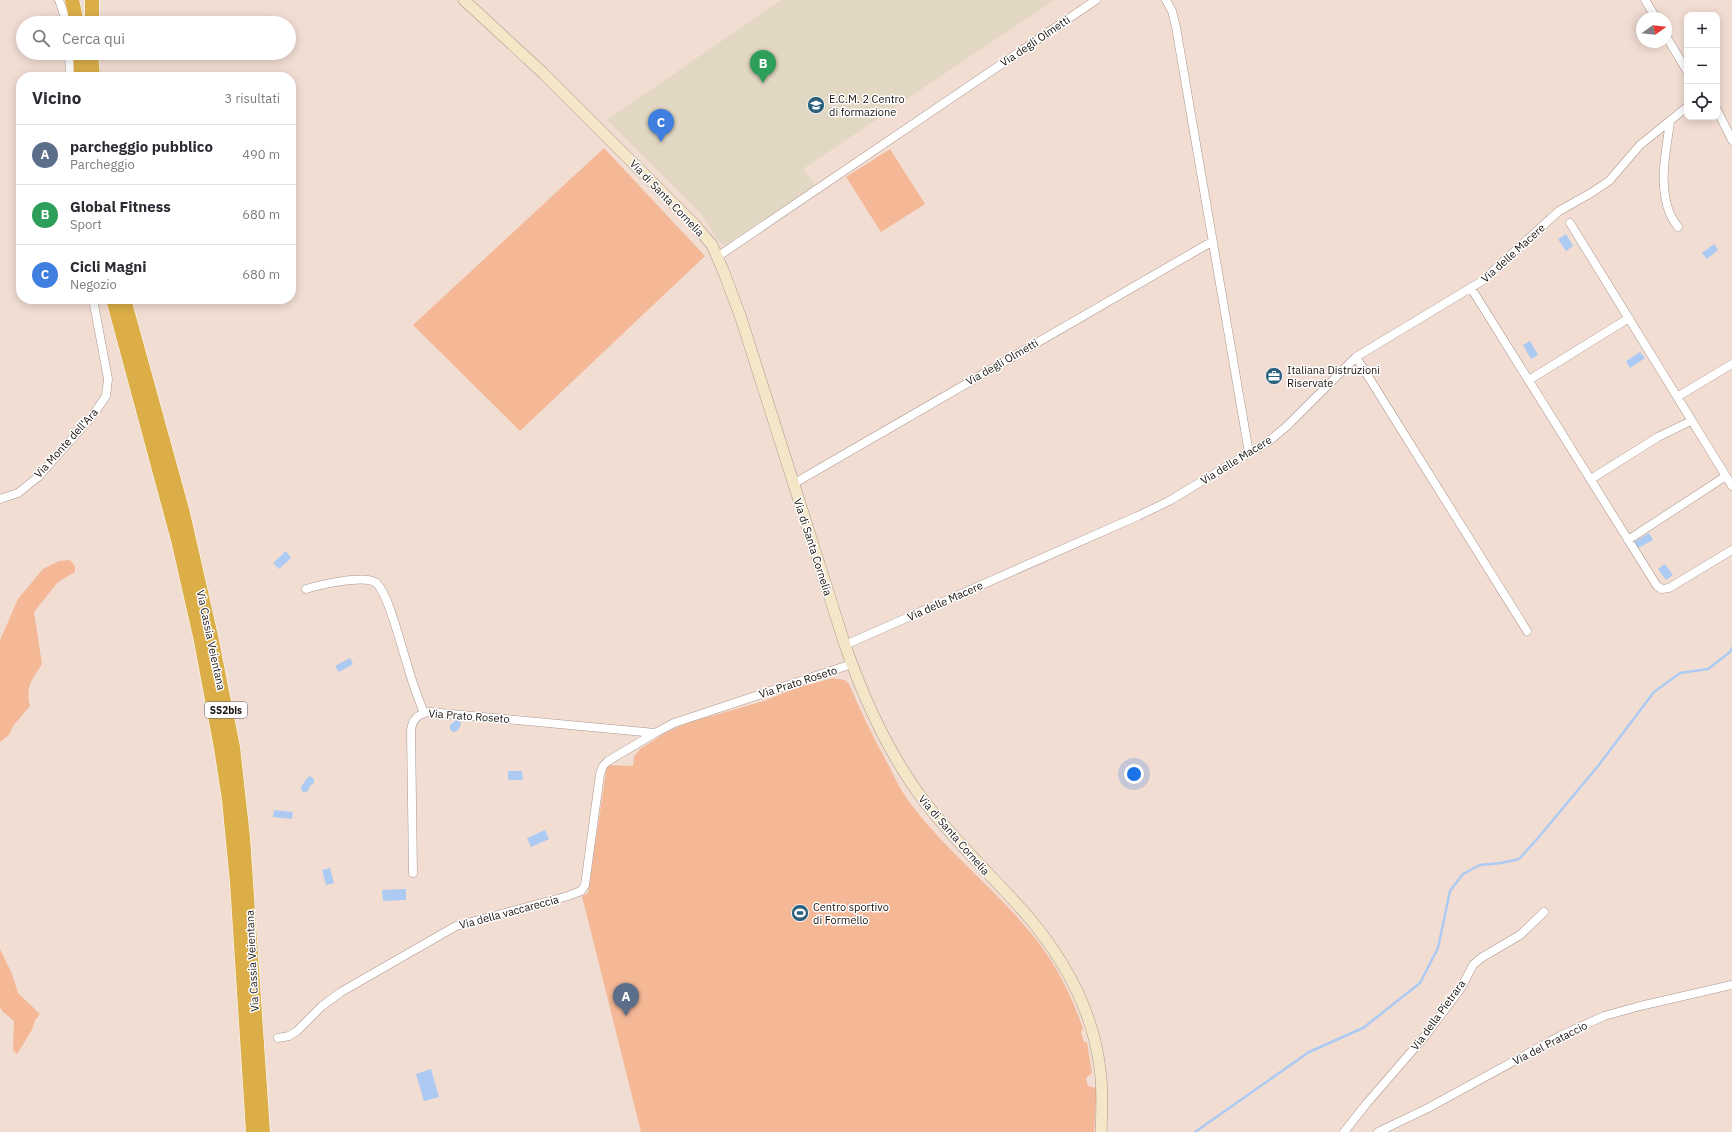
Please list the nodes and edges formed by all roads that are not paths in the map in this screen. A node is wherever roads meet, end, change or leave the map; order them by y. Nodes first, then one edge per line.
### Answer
1 (59, 0) edge
2 (72, 0) edge
3 (82, 0) edge
4 (92, 0) edge
5 (464, 0) edge
6 (1096, 0) edge
7 (1166, 0) edge
8 (1645, 0) edge
9 (1652, 12) edge
10 (65, 16) edge
11 (75, 16) edge
12 (81, 16) edge
13 (92, 16) edge
14 (1672, 46) edge
15 (69, 60) edge
16 (80, 60) edge
17 (91, 60) edge
18 (1684, 66) edge
19 (70, 72) edge
20 (81, 72) edge
21 (92, 72) edge
22 (1684, 110) edge
23 (1720, 116) edge
24 (1670, 122) junction
25 (1732, 140) edge
26 (1570, 223) dead end
27 (1678, 227) dead end
28 (1213, 242) junction
29 (717, 257) junction
30 (1471, 288) junction
31 (94, 304) edge
32 (115, 304) edge
33 (125, 304) edge
34 (1628, 318) junction
35 (1356, 357) junction
36 (1732, 364) edge
37 (1529, 380) junction
38 (1677, 397) junction
39 (1691, 421) junction
40 (1249, 453) junction
41 (1591, 479) junction
42 (1730, 482) edge
43 (793, 484) junction
44 (0, 499) edge
45 (1628, 540) junction
46 (1732, 550) edge
47 (306, 589) dead end
48 (1527, 631) dead end
49 (845, 645) junction
50 (852, 664) junction
51 (424, 713) junction
52 (655, 732) junction
53 (615, 757) joint
54 (413, 873) dead end
55 (1544, 912) dead end
56 (1732, 985) edge
57 (278, 1038) dead end
58 (252, 1132) edge
59 (263, 1132) edge
60 (1101, 1132) edge
61 (1344, 1132) edge
62 (1378, 1132) edge

1 - 10 street
2 - 11 highway
3 - 12 highway
4 - 13 highway
5 - 29 street, Via di Santa Cornelia
6 - 29 street, Via degli Olmetti
7 - 28 street
8 - 9 street
14 - 18 street
15 - 19 street
16 - 20 highway
17 - 21 highway
22 - 24 street, Via delle Macere
23 - 25 street
24 - 27 street
24 - 30 street, Via delle Macere
26 - 34 street
28 - 40 street
28 - 43 street, Via degli Olmetti
29 - 43 street, Via di Santa Cornelia
30 - 35 street, Via delle Macere
30 - 37 street
31 - 44 street, Via Monte dell'Ara
32 - 58 highway, Via Cassia Veientana / SS2bis
33 - 59 highway, Via Cassia Veientana / SS2bis
34 - 37 street
34 - 38 street
35 - 40 street, Via delle Macere
35 - 48 street
36 - 38 street
37 - 41 street
38 - 39 street
39 - 41 street
39 - 42 street
40 - 49 street, Via delle Macere
41 - 45 street
42 - 45 street
43 - 49 street, Via di Santa Cornelia
45 - 46 street
47 - 51 street
49 - 50 street, Via di Santa Cornelia
50 - 52 street, Via Prato Roseto
50 - 60 street, Via di Santa Cornelia
51 - 52 street, Via Prato Roseto
51 - 54 street, Via Prato Roseto
52 - 53 street, Via Prato Roseto
53 - 57 street, Via della vaccareccia
55 - 61 street, Via della Pietrara
56 - 62 street, Via del Prataccio

